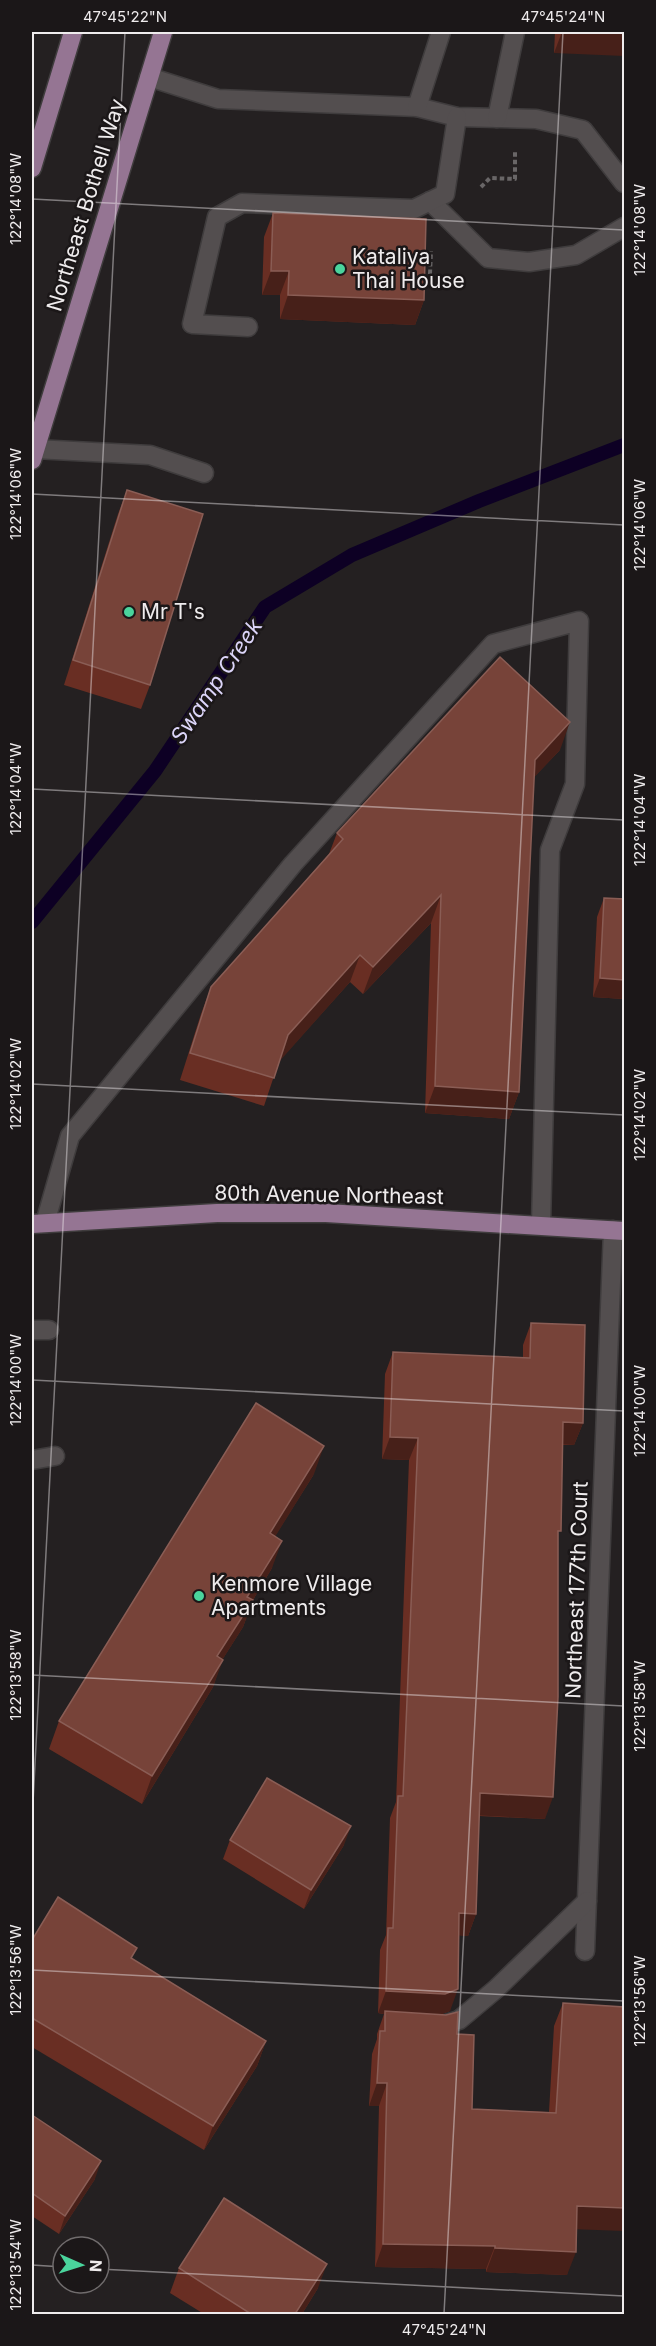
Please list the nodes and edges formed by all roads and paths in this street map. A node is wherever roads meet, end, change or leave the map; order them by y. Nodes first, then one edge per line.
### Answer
1 (73, 32) edge
2 (163, 32) edge
3 (441, 32) edge
4 (515, 32) edge
5 (149, 77) junction
6 (417, 107) junction
7 (456, 117) junction
8 (497, 118) junction
9 (526, 119) junction
10 (32, 168) edge
11 (624, 183) edge
12 (430, 201) junction
13 (446, 218) junction
14 (624, 228) edge
15 (430, 274) dead end
16 (249, 327) dead end
17 (33, 455) edge
18 (204, 472) dead end
19 (38, 1224) edge
20 (541, 1225) junction
21 (619, 1230) edge
22 (55, 1456) dead end
23 (32, 1461) edge
24 (587, 1901) junction
25 (585, 1952) dead end
26 (415, 2025) edge

1 - 10 main road
2 - 5 main road, Northeast Bothell Way
3 - 6 street
4 - 8 street
5 - 6 street
5 - 17 main road, Northeast Bothell Way
6 - 7 street
7 - 8 street
7 - 12 street
8 - 9 street
9 - 11 street
9 - 13 path
12 - 13 street
12 - 16 street
13 - 14 street
13 - 15 path
17 - 18 street
19 - 20 main road, 80th Avenue Northeast
19 - 20 street
20 - 21 main road, 80th Avenue Northeast
21 - 24 street, Northeast 177th Court
22 - 23 street
24 - 25 street, Northeast 177th Court
24 - 26 street

